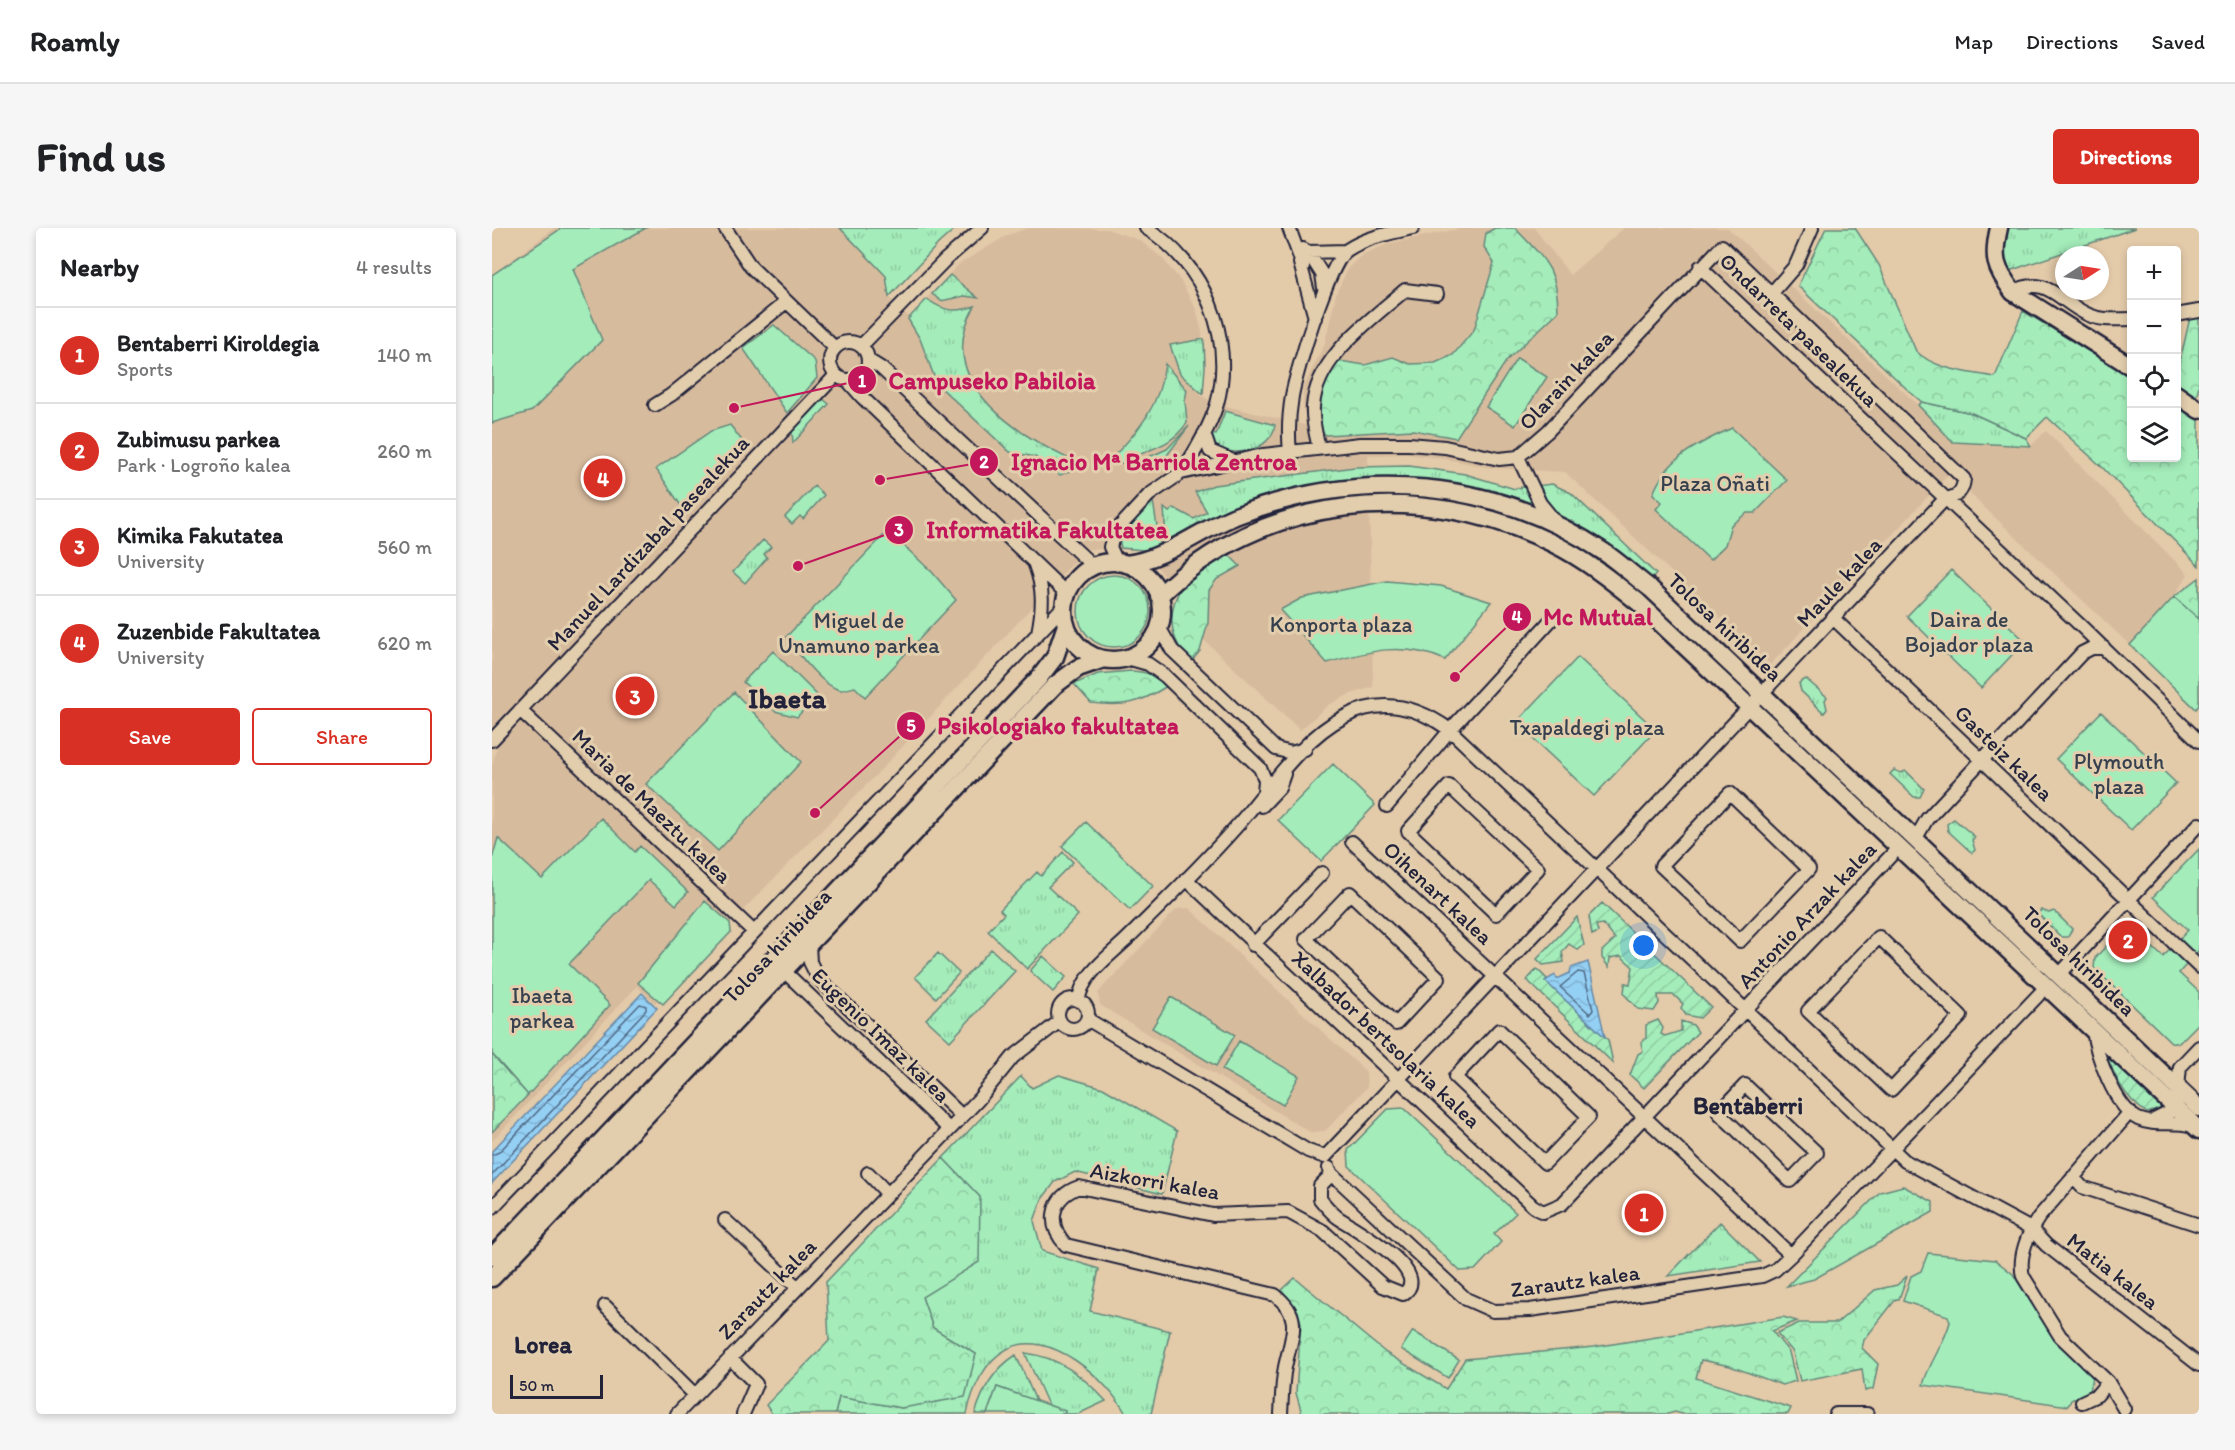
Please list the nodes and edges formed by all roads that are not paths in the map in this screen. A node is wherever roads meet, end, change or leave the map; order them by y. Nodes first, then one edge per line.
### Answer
1 (725, 228) edge
2 (982, 228) edge
3 (1146, 228) edge
4 (1413, 228) edge
5 (1812, 228) edge
6 (1999, 228) edge
7 (1289, 230) edge
8 (1345, 251) junction
9 (1308, 252) junction
10 (1300, 263) junction
11 (1700, 267) junction
12 (1328, 271) junction
13 (2013, 292) junction
14 (1437, 294) dead end
15 (1771, 294) junction
16 (786, 302) junction
17 (2199, 311) edge
18 (2181, 314) edge
19 (1315, 319) junction
20 (2127, 319) edge
21 (861, 346) junction
22 (835, 348) junction
23 (868, 360) junction
24 (2127, 364) edge
25 (842, 378) junction
26 (2181, 397) edge
27 (655, 405) dead end
28 (2199, 410) edge
29 (1204, 434) junction
30 (1319, 448) junction
31 (1290, 452) junction
32 (1518, 457) junction
33 (1233, 460) junction
34 (1181, 472) junction
35 (1945, 499) junction
36 (1559, 526) junction
37 (1032, 558) junction
38 (1121, 563) junction
39 (1093, 566) junction
40 (1159, 596) junction
41 (1065, 600) junction
42 (1833, 618) junction
43 (1551, 619) dead end
44 (1066, 624) junction
45 (1159, 627) junction
46 (1038, 633) junction
47 (2104, 648) junction
48 (1127, 658) junction
49 (1104, 659) junction
50 (1764, 694) junction
51 (1751, 707) junction
52 (520, 710) junction
53 (1450, 730) junction
54 (492, 740) edge
55 (2199, 741) edge
56 (1306, 748) junction
57 (1276, 749) junction
58 (1982, 761) junction
59 (1284, 770) junction
60 (1449, 786) joint
61 (1264, 792) junction
62 (1387, 806) dead end
63 (1242, 820) junction
64 (2199, 824) edge
65 (1916, 838) junction
66 (1352, 842) dead end
67 (1899, 847) junction
68 (1596, 869) junction
69 (1809, 869) joint
70 (1322, 873) dead end
71 (1186, 879) junction
72 (2127, 900) junction
73 (754, 932) junction
74 (1879, 937) joint
75 (809, 945) junction
76 (1253, 945) junction
77 (2199, 968) edge
78 (784, 971) junction
79 (2060, 974) junction
80 (1495, 975) junction
81 (1439, 978) joint
82 (2047, 987) junction
83 (1079, 1000) junction
84 (1746, 1012) junction
85 (1087, 1019) junction
86 (1060, 1021) junction
87 (2093, 1030) junction
88 (2199, 1047) edge
89 (1397, 1079) junction
90 (1745, 1085) joint
91 (2179, 1089) junction
92 (2199, 1108) edge
93 (2176, 1109) junction
94 (2130, 1112) junction
95 (962, 1116) junction
96 (1645, 1116) junction
97 (1589, 1117) joint
98 (2148, 1121) junction
99 (949, 1129) junction
100 (2197, 1129) edge
101 (1892, 1149) junction
102 (1325, 1156) junction
103 (868, 1173) dead end
104 (1332, 1174) junction
105 (2073, 1177) junction
106 (888, 1194) junction
107 (1562, 1204) joint
108 (492, 1208) edge
109 (726, 1220) dead end
110 (2199, 1225) edge
111 (2031, 1229) junction
112 (1791, 1255) junction
113 (492, 1257) edge
114 (492, 1278) edge
115 (798, 1288) junction
116 (604, 1306) dead end
117 (730, 1358) junction
118 (2198, 1362) edge
119 (2108, 1382) junction
120 (695, 1395) junction
121 (2082, 1402) dead end
122 (2124, 1409) dead end
123 (677, 1414) edge
124 (742, 1414) edge
125 (1281, 1414) edge
126 (1836, 1414) edge
127 (1867, 1414) edge

1 - 16 street
2 - 21 street
3 - 29 street
4 - 8 street
5 - 15 street
6 - 13 main road
7 - 9 street
7 - 10 street
8 - 9 street
8 - 12 street
9 - 10 street
9 - 12 street
10 - 12 street
10 - 19 street
11 - 15 street, Ondarreta pasealekua
11 - 32 street, Olarain kalea
11 - 35 street, Ondarreta pasealekua
12 - 19 street
13 - 20 street
13 - 24 main road
14 - 30 street
15 - 35 street, Ondarreta pasealekua
16 - 22 street
16 - 27 street
17 - 18 street
19 - 31 street
21 - 22 street
21 - 23 street
22 - 25 street
23 - 25 street
23 - 39 street
25 - 37 street
25 - 52 street, Manuel Lardizabal pasealekua
26 - 28 main road
29 - 33 street
29 - 34 street
30 - 31 street, Olarain kalea
30 - 32 street, Olarain kalea
31 - 33 street, Olarain kalea
32 - 36 street
33 - 34 street, Olarain kalea
34 - 38 street
35 - 42 street, Maule kalea
35 - 47 street, Ondarreta pasealekua
36 - 38 main road, Tolosa hiribidea
36 - 50 main road, Tolosa hiribidea
37 - 41 street
37 - 46 street
38 - 39 main road
38 - 40 main road
39 - 41 main road
40 - 45 main road
40 - 51 main road, Tolosa hiribidea
41 - 44 main road
41 - 46 street, Tolosa hiribidea
42 - 50 street, Maule kalea
42 - 58 street, Gasteiz kalea
43 - 53 street
44 - 49 main road
44 - 113 main road, Tolosa hiribidea
45 - 48 main road
45 - 57 street
46 - 73 street, Tolosa hiribidea
47 - 55 street, Ondarreta pasealekua
47 - 58 street
48 - 49 main road
48 - 61 street
49 - 75 main road, Tolosa hiribidea
50 - 51 street, Maule kalea
50 - 65 main road, Tolosa hiribidea
51 - 67 main road, Tolosa hiribidea
51 - 68 street, Maule kalea
52 - 54 street, Manuel Lardizabal pasealekua
52 - 73 street, Maria de Maeztu kalea
53 - 56 street, Matia kalea
53 - 62 street
53 - 68 street, Matia kalea
56 - 57 street
56 - 59 street, Matia kalea
57 - 59 street
58 - 65 street
58 - 72 street, Gasteiz kalea
59 - 61 street, Matia kalea
59 - 63 street
60 - 60 street
61 - 63 street, Matia kalea
63 - 71 street
64 - 72 street
65 - 79 main road, Tolosa hiribidea
66 - 80 street, Oihenart kalea
67 - 82 main road, Tolosa hiribidea
67 - 84 street, Antonio Arzak kalea
68 - 80 street, Maule kalea
68 - 84 street, Matia kalea
69 - 69 street
70 - 76 street
71 - 76 street, Xalbador bertsolaria kalea
71 - 83 street
72 - 77 street, Gasteiz kalea
72 - 79 street
73 - 108 street, Tolosa hiribidea
74 - 74 street
75 - 78 main road, Tolosa hiribidea
75 - 95 street, Eugenio Imaz kalea
76 - 89 street, Xalbador bertsolaria kalea
78 - 99 street, Eugenio Imaz kalea
78 - 114 main road, Tolosa hiribidea
79 - 91 main road, Tolosa hiribidea
80 - 89 street, Maule kalea
80 - 96 street, Oihenart kalea
81 - 81 street
82 - 87 main road, Tolosa hiribidea
82 - 101 street, Zarautz kalea
83 - 85 street
83 - 86 street
84 - 96 street, Antonio Arzak kalea
84 - 101 street, Matia kalea
85 - 86 street
85 - 102 street
86 - 95 street, Zarautz kalea
87 - 93 main road, Tolosa hiribidea
87 - 94 street, Tolosa hiribidea
88 - 91 street
89 - 102 street, Maule kalea
89 - 107 street, Xalbador bertsolaria kalea
90 - 90 street
91 - 92 main road, Tolosa hiribidea
91 - 93 street
93 - 98 street
93 - 100 main road, Tolosa hiribidea
94 - 98 street, Tolosa hiribidea
94 - 105 street
95 - 99 street, Zarautz kalea
96 - 107 street, Antonio Arzak kalea
96 - 112 street, Oihenart kalea
97 - 97 street
98 - 100 street, Tolosa hiribidea
99 - 106 street, Zarautz kalea
101 - 111 street, Matia kalea
101 - 112 street, Zarautz kalea
102 - 104 street, Zarautz kalea
103 - 106 street
104 - 112 street, Zarautz kalea
104 - 125 street, Aizkorri kalea
105 - 110 street
105 - 111 street
106 - 115 street, Zarautz kalea
109 - 115 street
111 - 118 street, Matia kalea
111 - 119 street
115 - 117 street, Zarautz kalea
116 - 120 street
117 - 120 street, Zarautz kalea
117 - 124 street
119 - 121 street
119 - 122 street
120 - 123 street, Zarautz kalea
126 - 127 street

